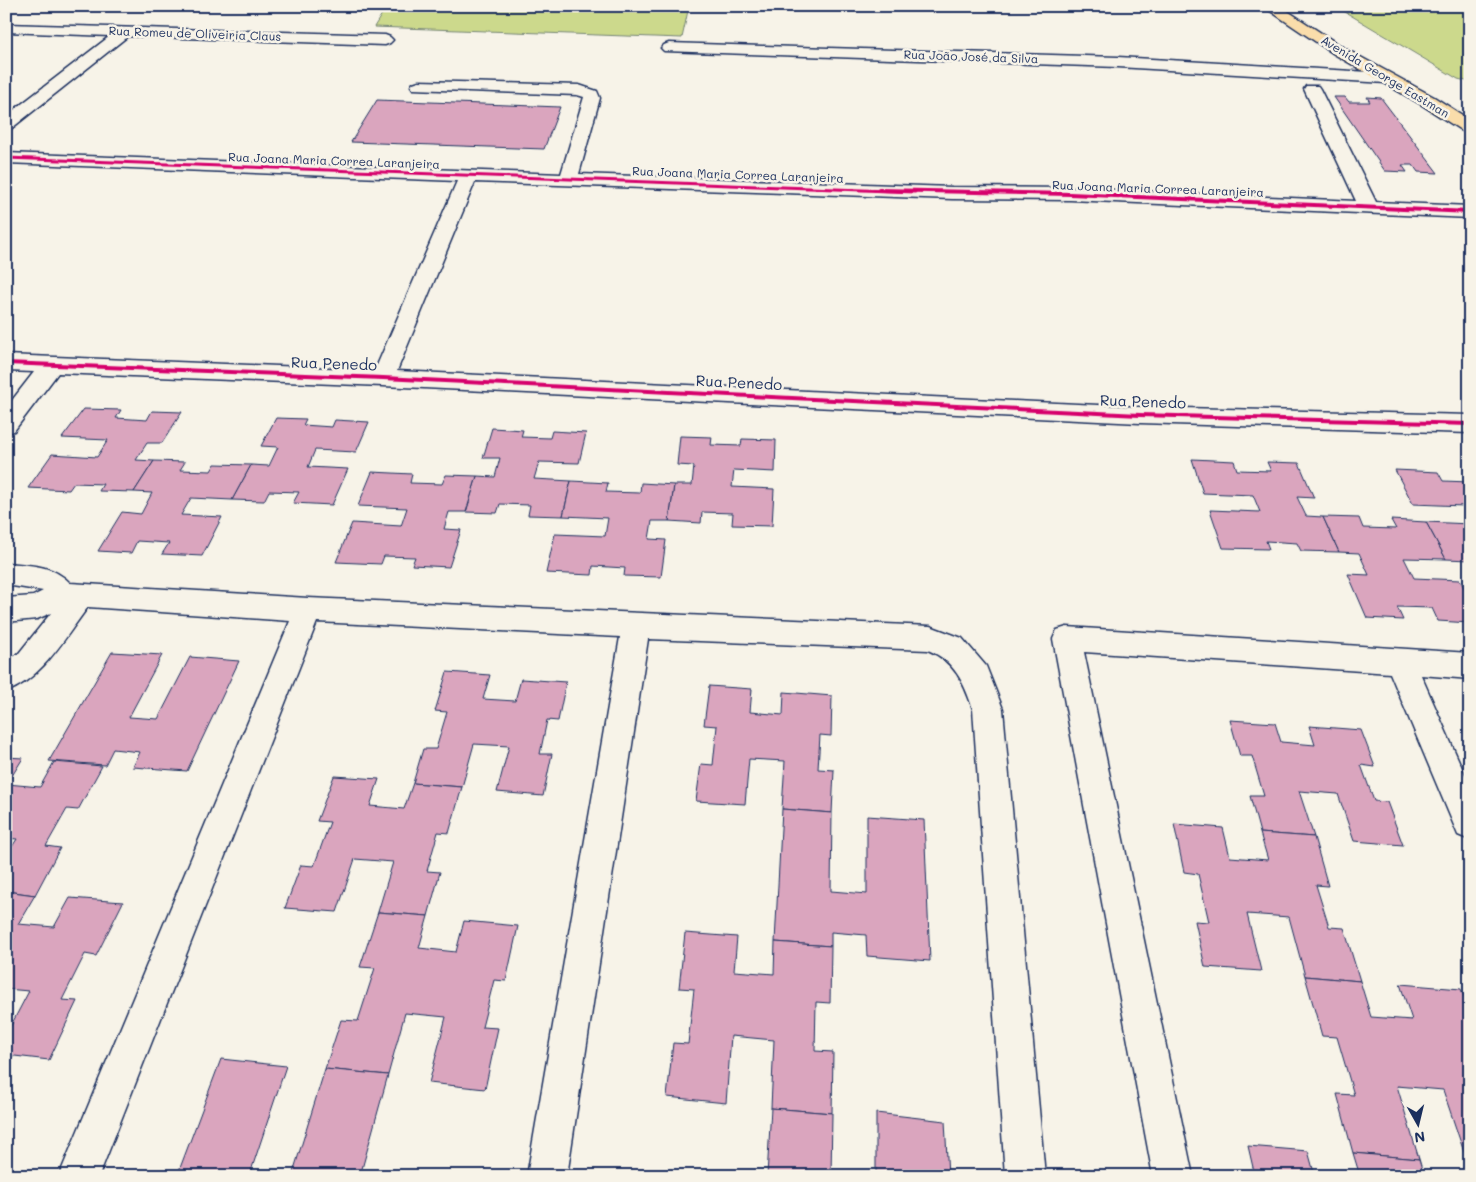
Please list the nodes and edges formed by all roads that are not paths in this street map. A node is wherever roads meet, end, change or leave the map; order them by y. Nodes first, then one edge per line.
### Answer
1 (1270, 6) edge
2 (6, 28) edge
3 (126, 31) junction
4 (385, 40) dead end
5 (669, 48) dead end
6 (1339, 51) junction
7 (1272, 69) junction
8 (1386, 78) junction
9 (418, 86) dead end
10 (1312, 89) dead end
11 (1428, 101) junction
12 (1470, 108) edge
13 (6, 124) edge
14 (1470, 128) edge
15 (6, 158) edge
16 (468, 176) junction
17 (569, 179) junction
18 (1369, 208) junction
19 (1470, 212) edge
20 (6, 363) edge
21 (51, 366) junction
22 (383, 378) junction
23 (1470, 424) edge
24 (6, 425) edge
25 (6, 574) edge
26 (72, 595) junction
27 (6, 610) edge
28 (308, 610) junction
29 (636, 626) junction
30 (1400, 662) junction
31 (1470, 666) edge
32 (6, 679) edge
33 (1470, 824) edge
34 (78, 1176) edge
35 (547, 1176) edge
36 (1025, 1176) edge
37 (1173, 1176) edge

1 - 6 main road, Avenida George Eastman
2 - 3 street, Rua Romeu de Oliveiria Claus
3 - 4 street, Rua Romeu de Oliveiria Claus
3 - 13 street
5 - 7 street, Rua João José da Silva
6 - 7 street, Rua João José da Silva
6 - 8 main road, Avenida George Eastman
7 - 8 street, Rua João José da Silva
8 - 11 main road, Avenida George Eastman
9 - 17 street
10 - 18 street
11 - 12 main road
11 - 14 main road, Avenida George Eastman
15 - 16 street, Rua Joana Maria Correa Laranjeira
16 - 17 street, Rua Joana Maria Correa Laranjeira
16 - 22 street
17 - 18 street, Rua Joana Maria Correa Laranjeira
18 - 19 street, Rua Joana Maria Correa Laranjeira
20 - 21 street, Rua Penedo
21 - 22 street, Rua Penedo
21 - 24 street
22 - 23 street, Rua Penedo
25 - 26 street
26 - 27 street
26 - 28 street
26 - 32 street
28 - 29 street
28 - 34 street
29 - 35 street
29 - 36 street
30 - 31 street
30 - 33 street
30 - 37 street

